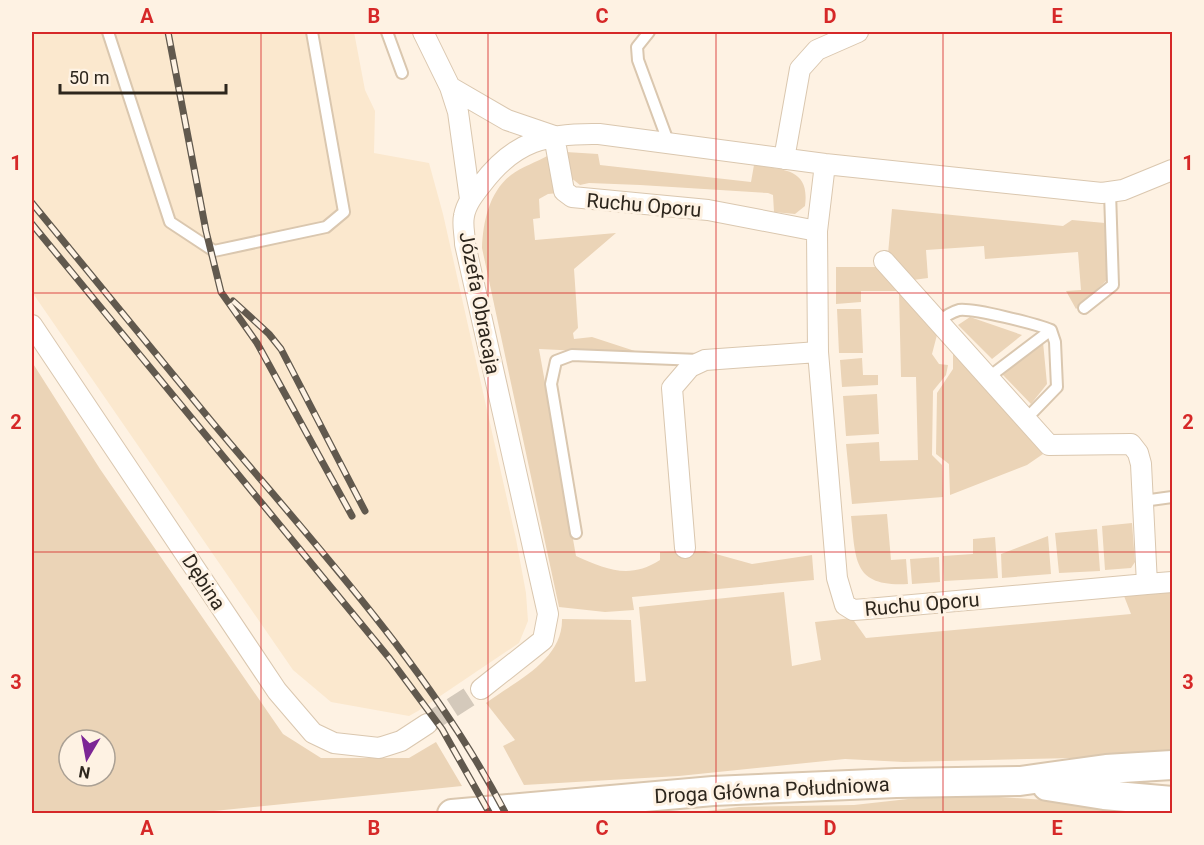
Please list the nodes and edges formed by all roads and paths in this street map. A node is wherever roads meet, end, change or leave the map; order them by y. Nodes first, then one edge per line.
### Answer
1 (108, 32) edge
2 (312, 32) edge
3 (387, 32) edge
4 (423, 32) edge
5 (649, 32) edge
6 (858, 32) edge
7 (402, 73) dead end
8 (450, 87) junction
9 (554, 136) junction
10 (669, 144) junction
11 (784, 159) junction
12 (825, 164) junction
13 (1173, 170) edge
14 (1110, 192) junction
15 (470, 199) junction
16 (817, 231) junction
17 (884, 261) dead end
18 (1084, 308) dead end
19 (939, 322) junction
20 (32, 325) edge
21 (1051, 330) junction
22 (818, 352) junction
23 (705, 360) junction
24 (989, 378) junction
25 (1026, 419) junction
26 (1173, 497) edge
27 (1143, 501) junction
28 (576, 533) dead end
29 (685, 548) dead end
30 (1173, 582) edge
31 (1147, 584) junction
32 (481, 689) tunnel mouth
33 (427, 724) tunnel mouth
34 (1173, 765) edge
35 (1020, 781) junction
36 (1173, 801) edge
37 (452, 813) edge

1 - 2 lane
3 - 7 lane
4 - 8 street
5 - 10 lane
6 - 11 street
8 - 9 street
8 - 15 street
9 - 10 street, Józefa Obracaja
9 - 15 street, Józefa Obracaja
9 - 16 street, Ruchu Oporu
10 - 11 street, Józefa Obracaja
11 - 12 street, Józefa Obracaja
12 - 14 street
12 - 16 street, Ruchu Oporu
13 - 14 street
14 - 18 lane
15 - 32 street, Józefa Obracaja
16 - 22 street, Ruchu Oporu
17 - 19 street
19 - 21 lane
19 - 24 street
20 - 33 street, Dębina
21 - 24 lane
21 - 25 lane
22 - 23 street
22 - 31 street, Ruchu Oporu
23 - 28 lane
23 - 29 street
24 - 25 street
25 - 27 street
26 - 27 lane
27 - 31 street
30 - 31 street, Ruchu Oporu
34 - 35 main road, Droga Główna Południowa
35 - 36 main road, Droga Główna Południowa
35 - 37 main road, Droga Główna Południowa

